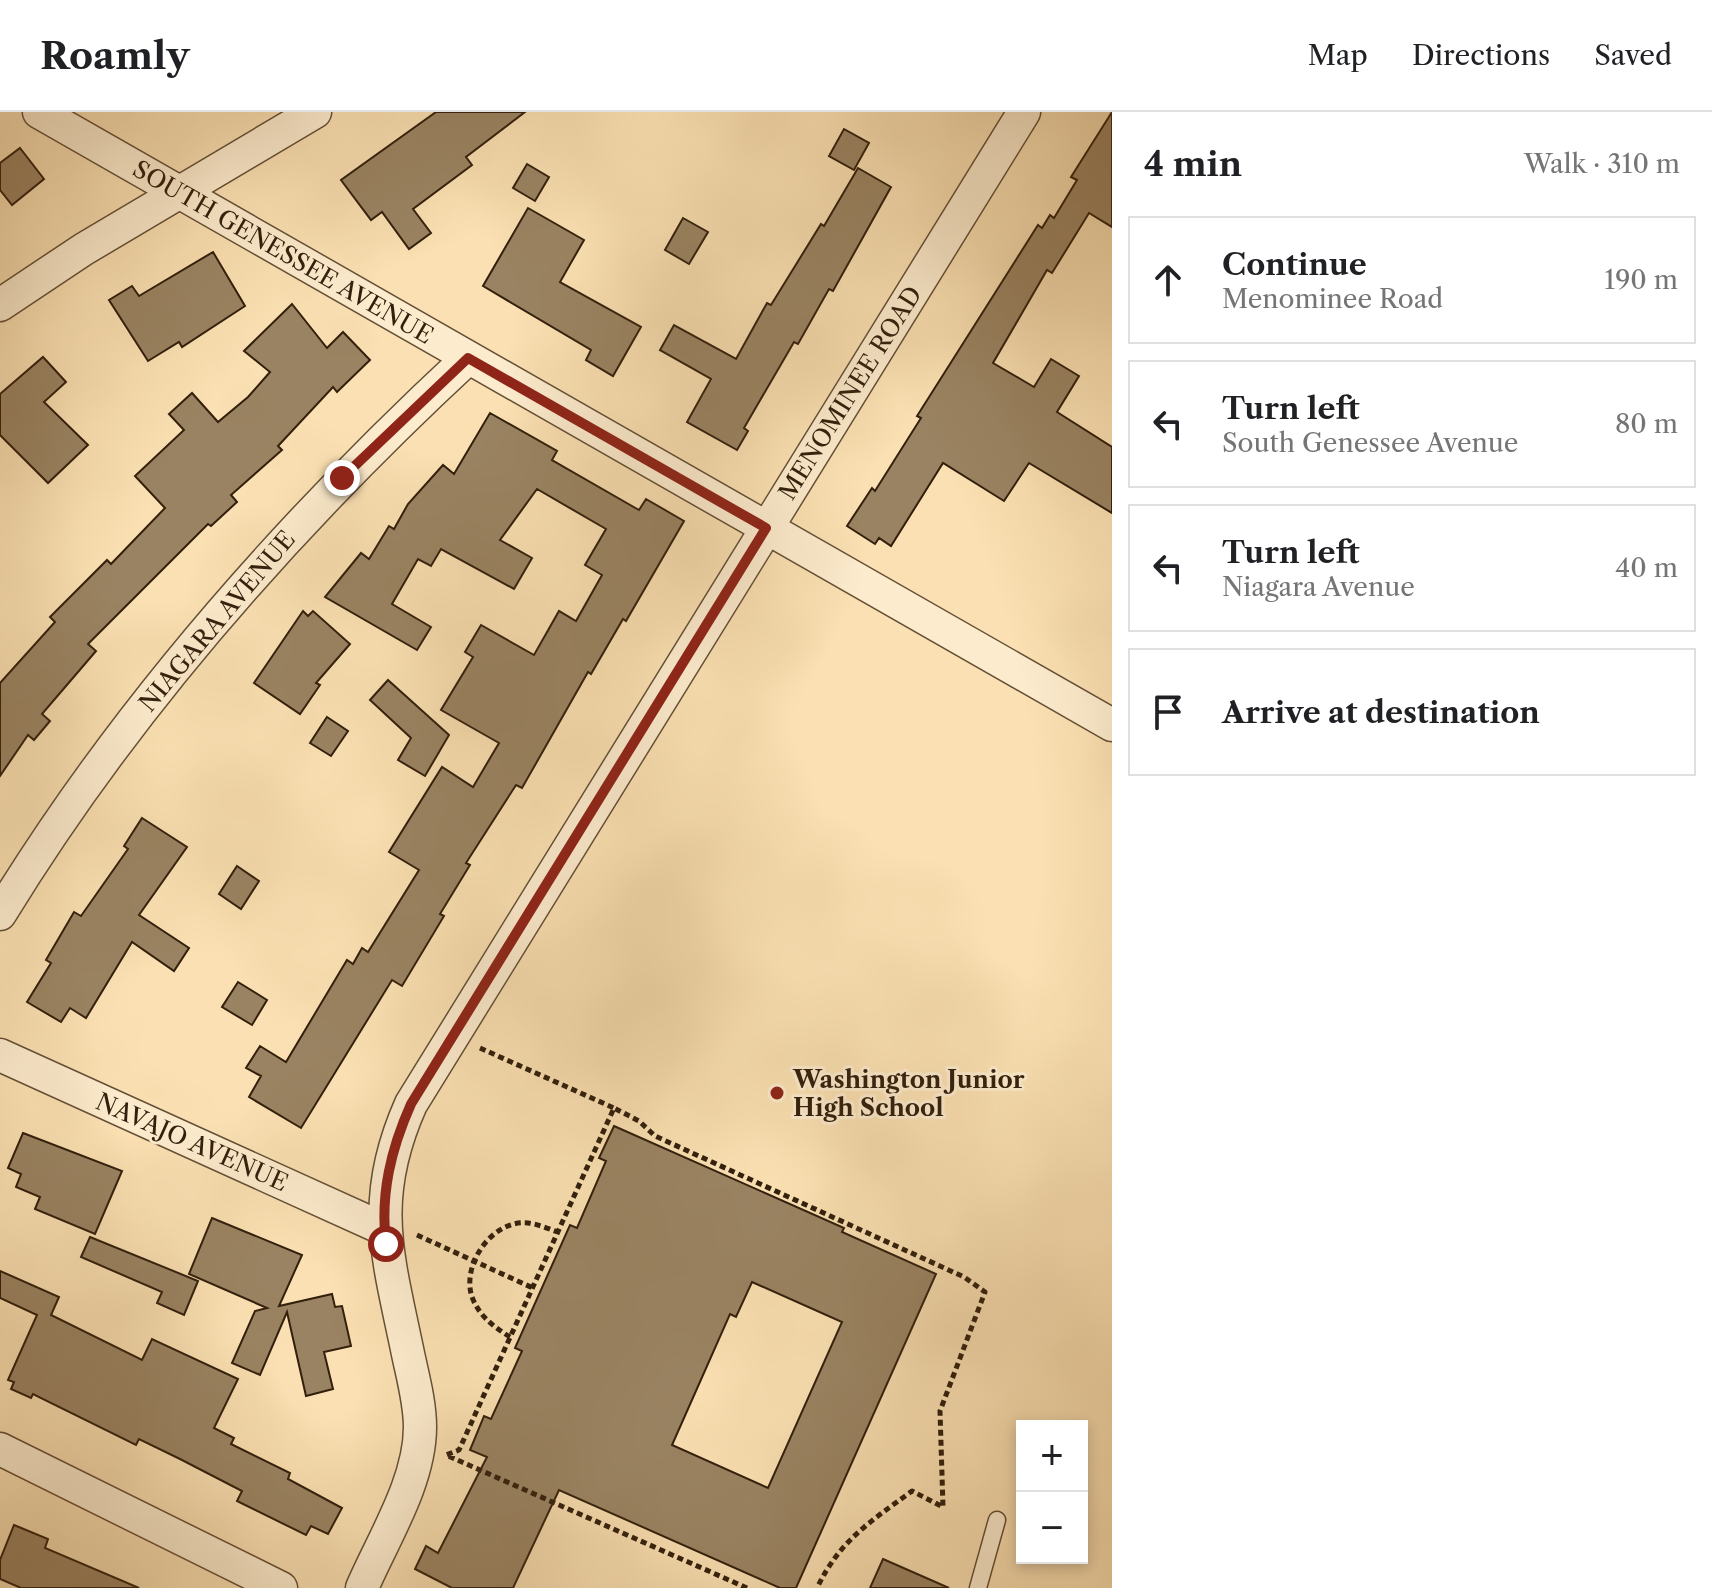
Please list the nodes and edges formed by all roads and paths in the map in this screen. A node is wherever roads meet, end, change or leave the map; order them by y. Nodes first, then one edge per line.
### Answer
1 (39, 112) edge
2 (315, 112) edge
3 (1024, 112) edge
4 (178, 191) junction
5 (0, 305) edge
6 (468, 358) junction
7 (766, 528) junction
8 (1112, 725) edge
9 (0, 914) edge
10 (472, 1044) dead end
11 (0, 1055) edge
12 (614, 1108) junction
13 (398, 1231) junction
14 (558, 1232) junction
15 (474, 1261) junction
16 (533, 1288) junction
17 (510, 1337) junction
18 (0, 1449) edge
19 (997, 1520) dead end
20 (281, 1588) edge
21 (362, 1588) edge
22 (747, 1588) edge
23 (817, 1588) edge
24 (978, 1588) edge

1 - 4 street, SOUTH GENESSEE AVENUE
2 - 4 street
3 - 7 street, MENOMINEE ROAD
4 - 5 street
4 - 6 street, SOUTH GENESSEE AVENUE
6 - 7 street, SOUTH GENESSEE AVENUE
6 - 9 street, NIAGARA AVENUE
7 - 8 street, SOUTH GENESSEE AVENUE
7 - 13 street, MENOMINEE ROAD
10 - 12 path
11 - 13 street, NAVAJO AVENUE
12 - 14 path
12 - 23 path
13 - 15 path
13 - 21 street, MENOMINEE ROAD
14 - 15 path
14 - 16 path
15 - 16 path
15 - 17 path
16 - 17 path
17 - 22 path
18 - 20 street
19 - 24 lane

